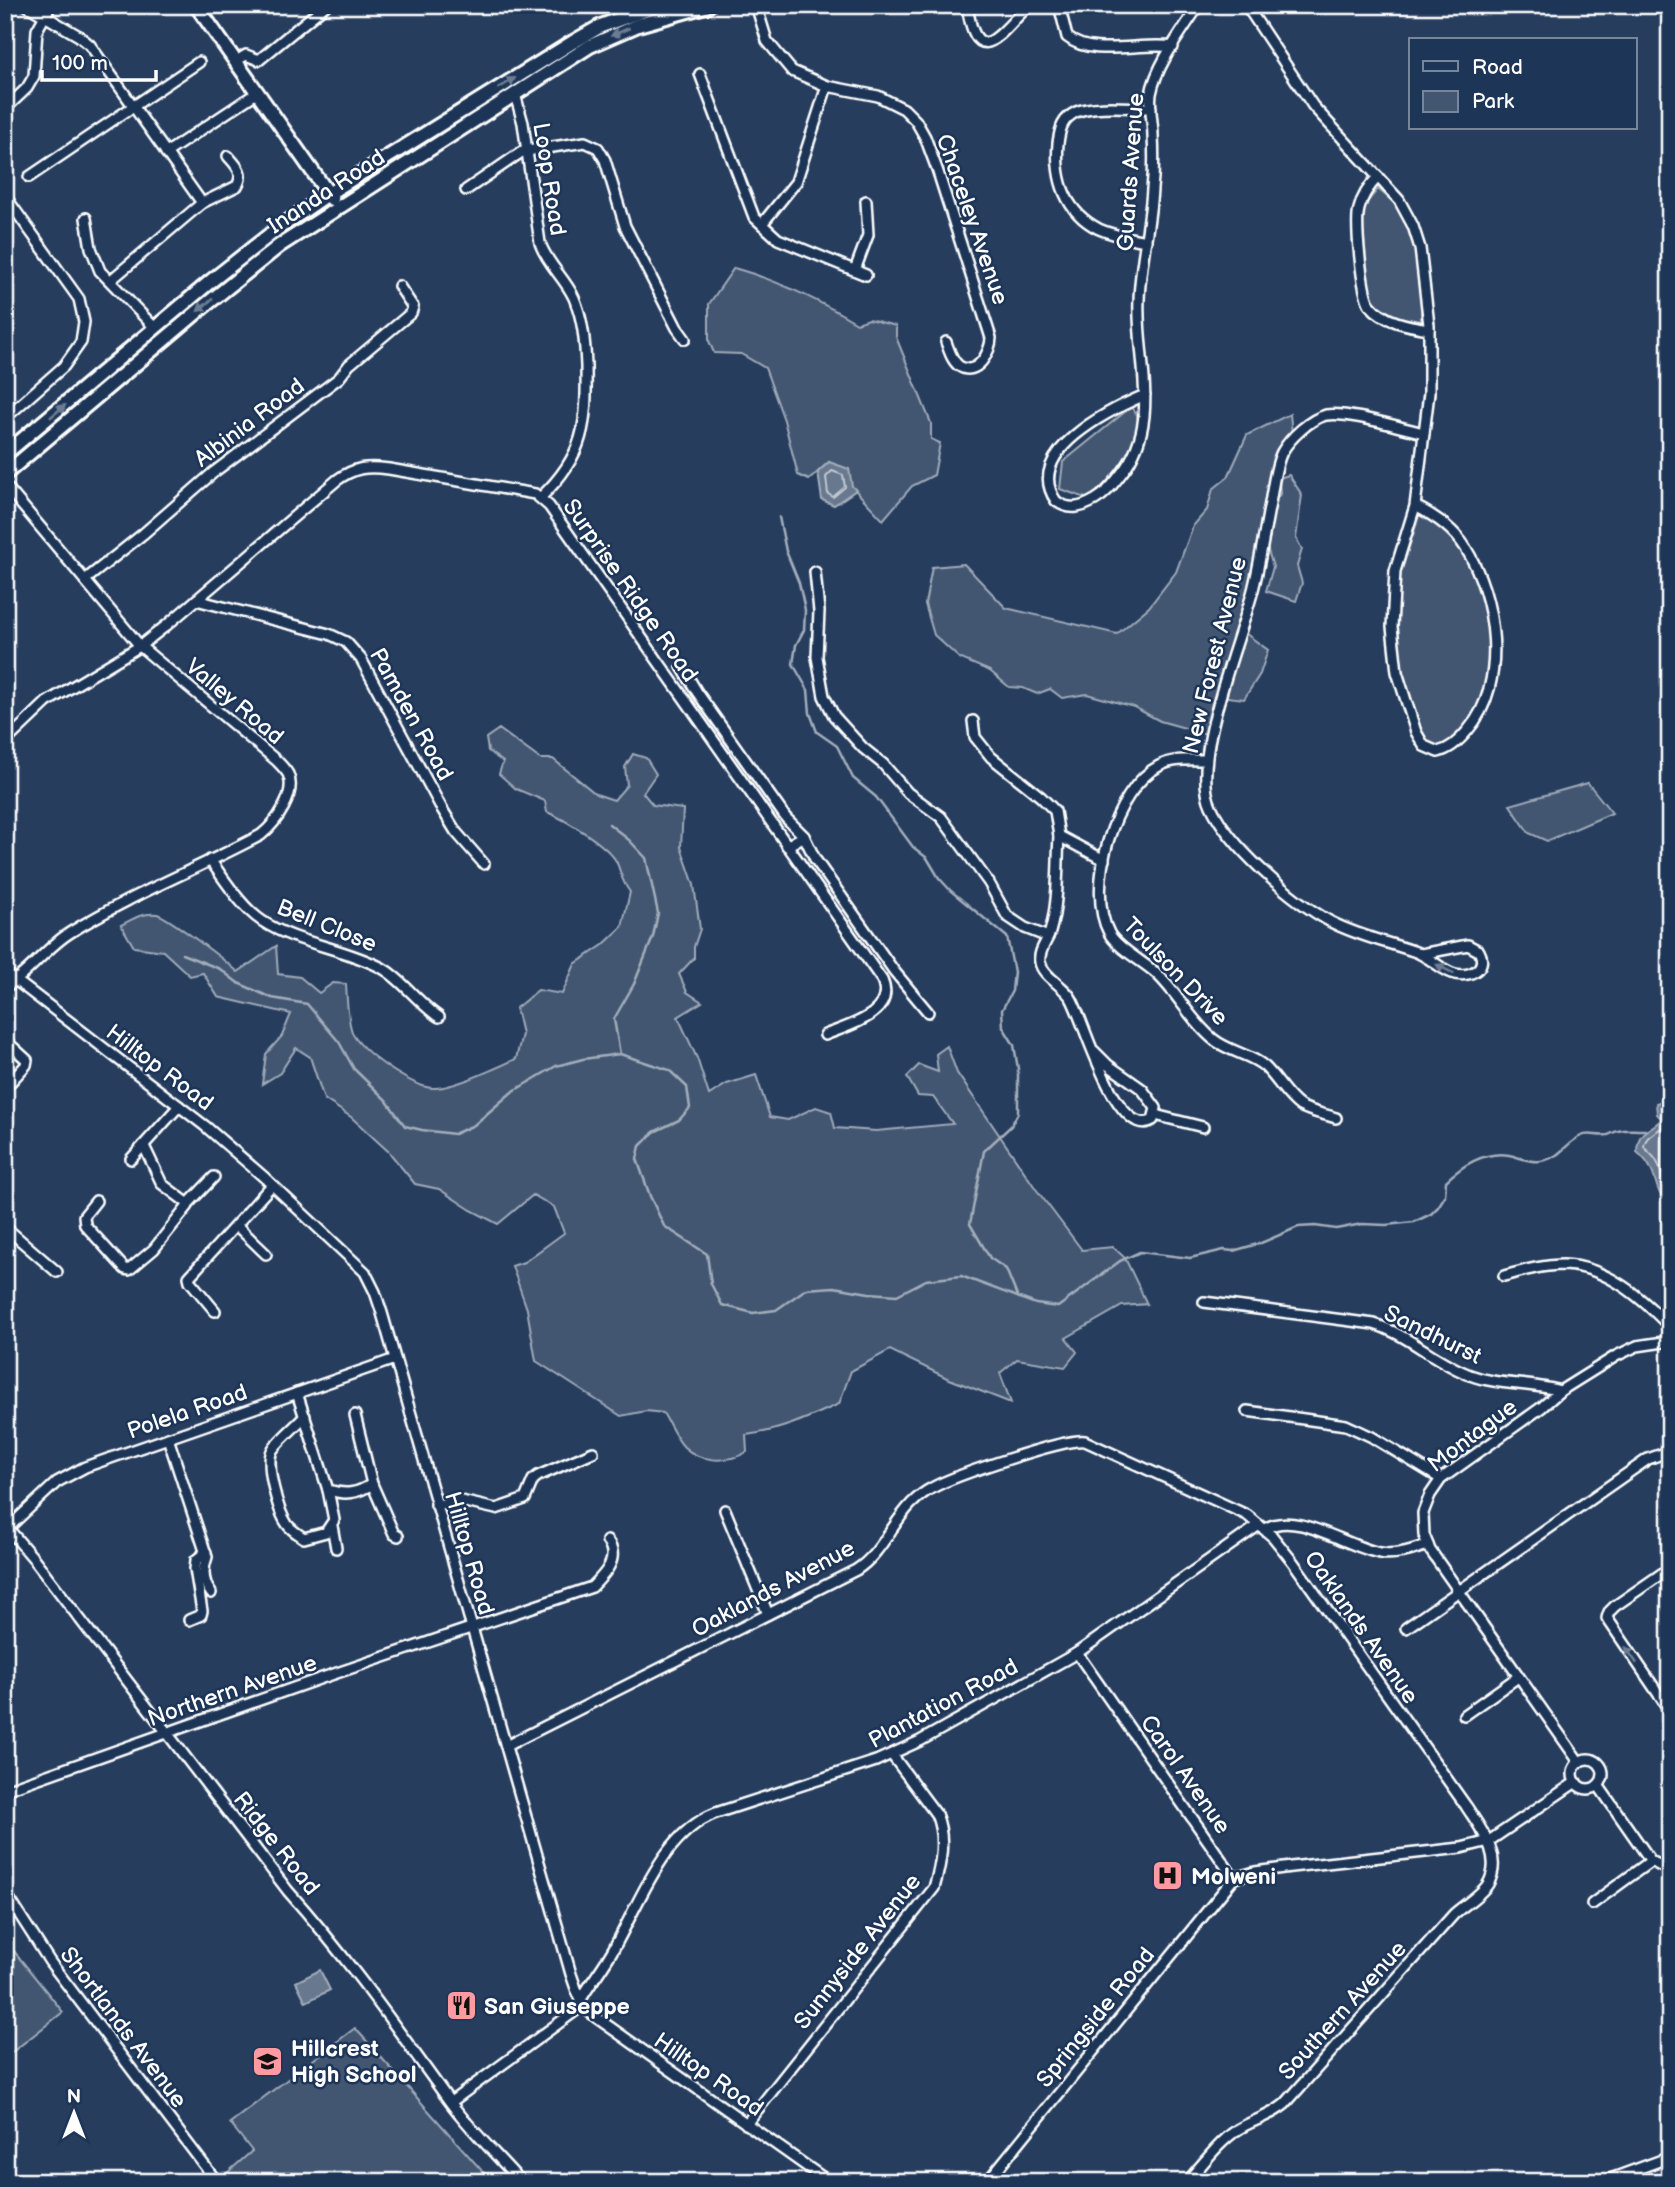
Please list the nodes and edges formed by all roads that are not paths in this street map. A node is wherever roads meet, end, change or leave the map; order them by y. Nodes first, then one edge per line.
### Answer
1 (26, 5) edge
2 (51, 5) edge
3 (197, 5) edge
4 (326, 5) edge
5 (658, 5) edge
6 (709, 5) edge
7 (756, 5) edge
8 (967, 5) edge
9 (1029, 5) edge
10 (1059, 5) edge
11 (1199, 5) edge
12 (1246, 5) edge
13 (46, 16) junction
14 (1173, 47) junction
15 (236, 61) junction
16 (199, 62) dead end
17 (700, 74) dead end
18 (827, 86) junction
19 (258, 92) junction
20 (515, 94) junction
21 (134, 104) junction
22 (1151, 107) junction
23 (5, 109) edge
24 (455, 134) junction
25 (420, 138) junction
26 (526, 150) junction
27 (166, 153) junction
28 (228, 156) dead end
29 (29, 177) dead end
30 (1378, 177) junction
31 (466, 190) dead end
32 (328, 194) junction
33 (5, 196) edge
34 (866, 201) dead end
35 (202, 203) junction
36 (338, 208) junction
37 (86, 218) dead end
38 (762, 224) junction
39 (1146, 241) junction
40 (251, 248) junction
41 (265, 257) junction
42 (855, 270) junction
43 (866, 275) dead end
44 (111, 280) junction
45 (399, 286) dead end
46 (155, 328) junction
47 (1429, 329) junction
48 (685, 338) dead end
49 (946, 342) dead end
50 (1145, 395) junction
51 (5, 418) edge
52 (1424, 433) junction
53 (5, 454) edge
54 (5, 474) edge
55 (5, 485) edge
56 (541, 497) junction
57 (1415, 506) junction
58 (815, 572) dead end
59 (85, 580) junction
60 (196, 600) junction
61 (141, 646) junction
62 (682, 667) dead end
63 (972, 721) dead end
64 (5, 742) edge
65 (1206, 760) junction
66 (804, 836) junction
67 (1059, 836) junction
68 (787, 846) junction
69 (210, 860) junction
70 (1104, 860) junction
71 (484, 864) dead end
72 (1048, 937) junction
73 (1421, 954) junction
74 (5, 972) edge
75 (17, 980) junction
76 (5, 987) edge
77 (928, 1012) dead end
78 (439, 1017) dead end
79 (825, 1035) dead end
80 (5, 1040) edge
81 (1094, 1051) junction
82 (5, 1088) edge
83 (179, 1106) junction
84 (1155, 1115) junction
85 (1336, 1118) dead end
86 (1203, 1127) dead end
87 (144, 1146) junction
88 (131, 1159) dead end
89 (214, 1177) dead end
90 (272, 1185) junction
91 (96, 1201) dead end
92 (188, 1204) junction
93 (236, 1225) junction
94 (5, 1227) edge
95 (267, 1254) dead end
96 (57, 1272) dead end
97 (1504, 1276) dead end
98 (1204, 1302) dead end
99 (215, 1311) dead end
100 (1670, 1327) edge
101 (1670, 1341) edge
102 (395, 1359) junction
103 (1560, 1391) junction
104 (297, 1393) junction
105 (1247, 1411) dead end
106 (355, 1415) dead end
107 (305, 1416) junction
108 (168, 1438) junction
109 (1670, 1451) edge
110 (593, 1452) dead end
111 (1441, 1479) junction
112 (372, 1484) junction
113 (328, 1490) junction
114 (436, 1505) junction
115 (725, 1510) dead end
116 (332, 1526) junction
117 (7, 1527) edge
118 (1262, 1527) junction
119 (398, 1536) dead end
120 (607, 1541) dead end
121 (1428, 1545) junction
122 (336, 1548) dead end
123 (206, 1552) junction
124 (1670, 1568) edge
125 (1460, 1592) junction
126 (211, 1593) dead end
127 (768, 1614) junction
128 (190, 1620) dead end
129 (471, 1627) junction
130 (1406, 1628) dead end
131 (1077, 1653) junction
132 (1518, 1677) junction
133 (1670, 1711) edge
134 (1464, 1715) dead end
135 (167, 1733) junction
136 (506, 1746) junction
137 (892, 1755) junction
138 (1579, 1762) junction
139 (1576, 1782) junction
140 (1598, 1785) junction
141 (5, 1790) edge
142 (1489, 1840) junction
143 (1651, 1861) junction
144 (1670, 1871) edge
145 (1234, 1878) junction
146 (5, 1892) edge
147 (1592, 1904) dead end
148 (1670, 1919) edge
149 (1670, 1987) edge
150 (581, 2003) junction
151 (450, 2102) junction
152 (746, 2124) junction
153 (1670, 2157) edge
154 (217, 2182) edge
155 (521, 2182) edge
156 (829, 2182) edge
157 (987, 2182) edge
158 (1187, 2182) edge
159 (1602, 2182) edge

1 - 13 street
2 - 13 street
3 - 15 main road
4 - 15 street
25 -> 5 main road, Inanda Road
6 -> 20 main road, Inanda Road
7 - 18 street, Chaceley Avenue
8 - 9 street
10 - 14 street
11 - 14 street, Guards Avenue
12 - 30 street
13 - 21 street
13 - 23 street
14 - 22 street, Guards Avenue
15 - 19 main road
16 - 21 street
17 - 38 street
18 - 38 street
18 - 49 street, Chaceley Avenue
19 - 27 street
19 - 32 main road
20 - 24 main road, Inanda Road
20 - 26 street, Loop Road
21 - 27 street
21 - 29 street
22 - 39 street, Guards Avenue
22 - 39 street
24 - 25 main road
24 - 36 main road, Inanda Road
25 - 32 main road, Inanda Road
26 - 31 street
26 - 48 street
26 - 56 street, Loop Road
27 - 35 street
28 - 35 street
30 - 47 street
30 - 47 street
32 - 36 main road
32 - 40 main road, Inanda Road
33 - 51 street
34 - 42 street
35 - 44 street
36 - 41 main road, Inanda Road
37 - 44 street
38 - 42 street
39 - 50 street, Guards Avenue
40 - 41 main road
40 - 46 main road, Inanda Road
41 -> 54 main road, Inanda Road
42 - 43 street
44 - 46 street
45 - 59 street, Albinia Road
53 -> 46 main road, Inanda Road
47 - 52 street
50 - 50 street, Guards Avenue
52 - 57 street
52 - 65 street, New Forest Avenue
55 - 59 street, Valley Road
56 - 60 street, Surprise Ridge Road
56 - 68 street, Surprise Ridge Road
57 - 57 street
58 - 72 street
59 - 61 street, Valley Road
60 - 61 street, Surprise Ridge Road
60 - 71 street, Pamden Road
61 - 64 street, Surprise Ridge Road
61 - 69 street, Valley Road
62 - 66 street
63 - 67 street
65 - 70 street, Toulson Drive
65 - 73 street, New Forest Avenue
66 - 68 street
66 - 77 street
67 - 70 street
67 - 72 street
68 - 79 street, Surprise Ridge Road
69 - 75 street, Valley Road
69 - 78 street, Bell Close
70 - 85 street, Toulson Drive
72 - 81 street
73 -> 73 street, New Forest Avenue
74 - 75 street, Hilltop Road
75 - 76 street, Valley Road
75 - 83 street, Hilltop Road
80 - 82 street
81 - 84 street
81 - 84 street
83 - 87 street
83 - 90 street, Hilltop Road
84 - 86 street
87 - 88 street
87 - 92 street
89 - 92 street
90 - 93 street
90 - 102 street, Hilltop Road
91 - 92 street
93 - 95 street
93 - 99 street
94 - 96 street
97 - 100 street
98 - 103 street, Sandhurst
101 - 103 street, Montague
102 - 104 street, Polela Road
102 - 114 street, Hilltop Road
103 - 111 street, Montague
104 - 107 street
104 - 108 street, Polela Road
105 - 111 street
106 - 112 street
107 - 113 street
107 - 116 street
108 - 117 street, Polela Road
108 - 123 street
109 - 125 street
110 - 114 street
111 - 121 street, Montague
112 - 113 street
112 - 119 street
113 - 116 street
114 - 129 street, Hilltop Road
115 - 127 street
116 - 122 street
117 - 135 street, Ridge Road
118 - 121 street
118 - 127 street, Oaklands Avenue
118 - 131 street, Plantation Road
118 - 142 street, Oaklands Avenue
120 - 129 street, Northern Avenue
121 - 125 street, Montague
123 - 126 street
123 - 128 street
133 -> 124 street
125 - 130 street
125 - 132 street, Montague
127 - 136 street, Oaklands Avenue
129 - 135 street, Northern Avenue
129 - 136 street, Hilltop Road
131 - 137 street, Plantation Road
131 - 145 street, Carol Avenue
132 - 134 street
132 - 138 street, Montague
135 - 141 street, Northern Avenue
135 - 151 street, Ridge Road
136 - 150 street, Hilltop Road
137 - 150 street, Plantation Road
137 - 152 street, Sunnyside Avenue
138 - 139 street
138 - 140 street
139 - 140 street
139 - 142 street
140 - 143 street
142 - 145 street
142 - 158 street, Southern Avenue
143 - 144 street
143 - 147 street
145 - 157 street, Springside Road
146 - 154 street, Shortlands Avenue
148 - 149 street
150 - 151 street, Plantation Road
150 - 152 street, Hilltop Road
151 - 155 street, Ridge Road
152 - 156 street, Hilltop Road
153 - 159 street

